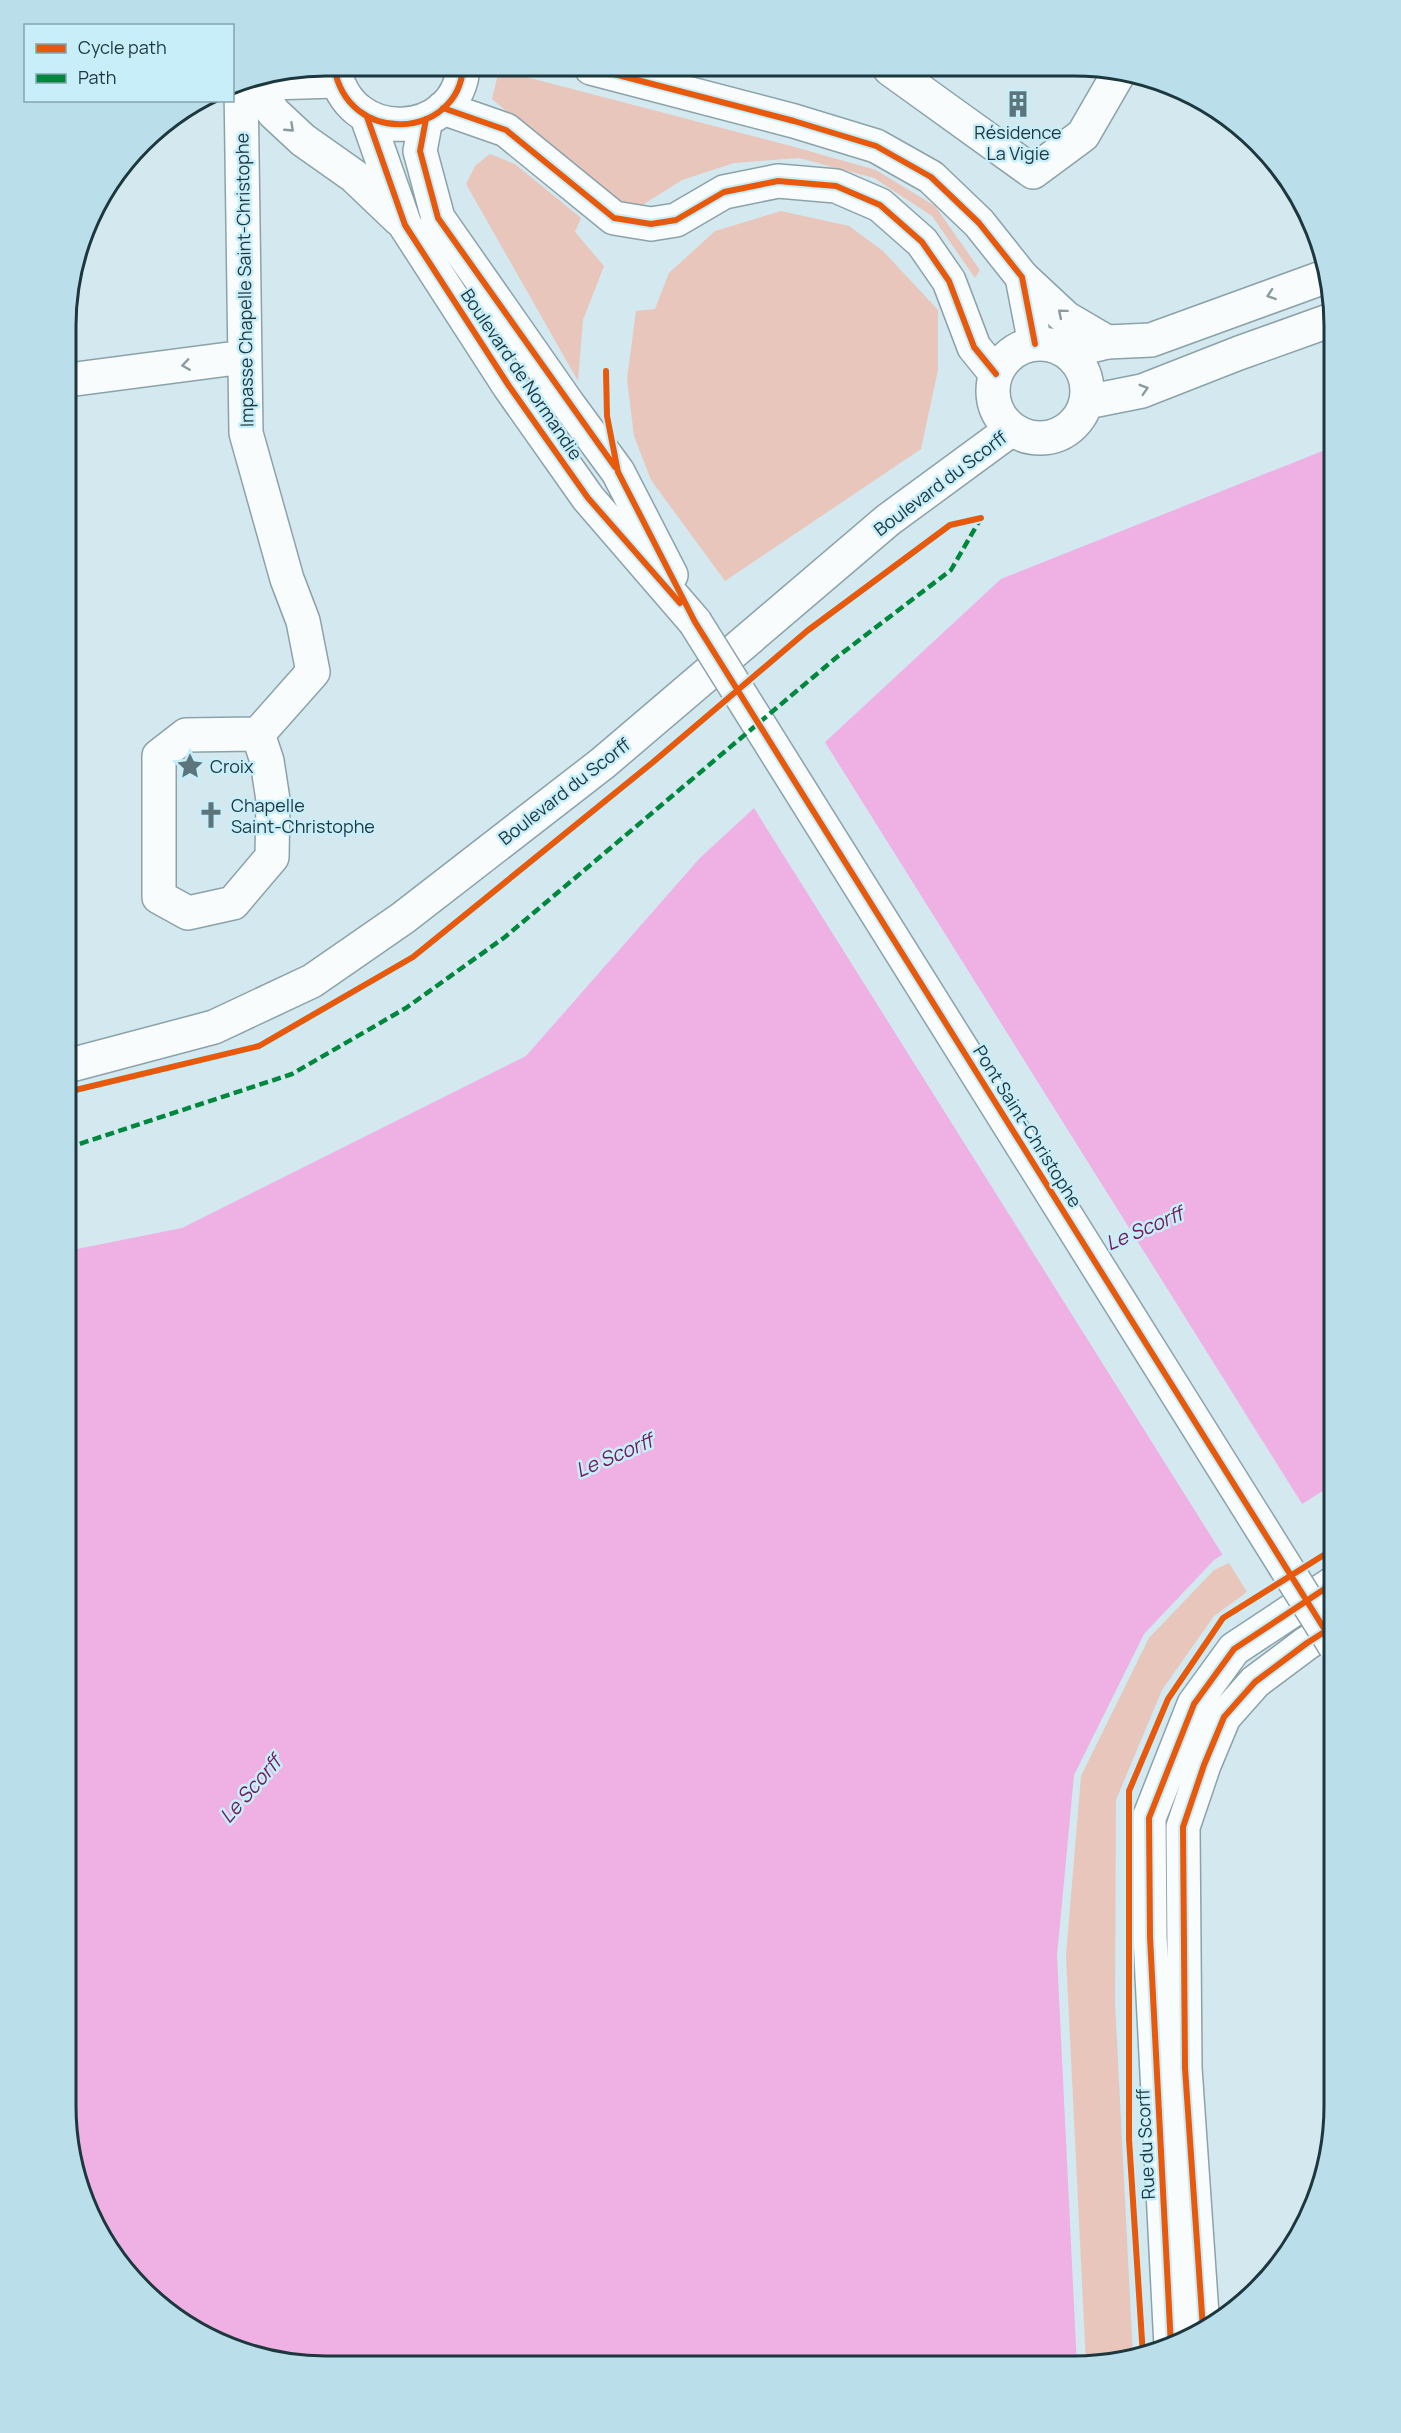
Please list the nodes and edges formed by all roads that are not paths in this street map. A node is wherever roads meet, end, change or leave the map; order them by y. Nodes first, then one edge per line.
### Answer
1 (336, 76) edge
2 (460, 76) edge
3 (622, 76) edge
4 (900, 76) edge
5 (1115, 80) edge
6 (249, 89) edge
7 (243, 91) edge
8 (435, 113) junction
9 (367, 117) junction
10 (405, 225) junction
11 (1022, 277) junction
12 (1320, 278) edge
13 (1324, 323) edge
14 (1107, 342) junction
15 (1035, 344) junction
16 (1067, 352) junction
17 (244, 357) junction
18 (996, 374) junction
19 (76, 379) edge
20 (1087, 402) junction
21 (1012, 429) junction
22 (695, 622) junction
23 (258, 734) junction
24 (76, 1064) edge
25 (1324, 1589) edge
26 (1324, 1628) edge
27 (1324, 1632) edge
28 (1202, 2321) edge
29 (1179, 2334) edge

1 - 9 main road
2 - 8 main road
3 - 11 main road
4 - 5 main road
6 -> 10 main road
7 - 17 main road, Impasse Chapelle Saint-Christophe
8 - 9 main road
8 - 18 main road
8 - 22 main road, Boulevard de Normandie
9 - 10 main road, Boulevard de Normandie
10 - 22 main road, Boulevard de Normandie
14 -> 11 main road
11 - 15 main road
12 -> 14 main road
20 -> 13 main road
14 - 16 main road
15 - 16 main road
15 - 18 main road
16 - 20 main road
17 -> 19 main road
17 - 23 main road, Impasse Chapelle Saint-Christophe
18 - 21 main road
20 - 21 main road
21 - 24 main road, Boulevard du Scorff
22 - 26 main road, Pont Saint-Christophe, bridge
23 - 23 main road
25 - 29 main road, Rue du Scorff
27 - 28 main road

